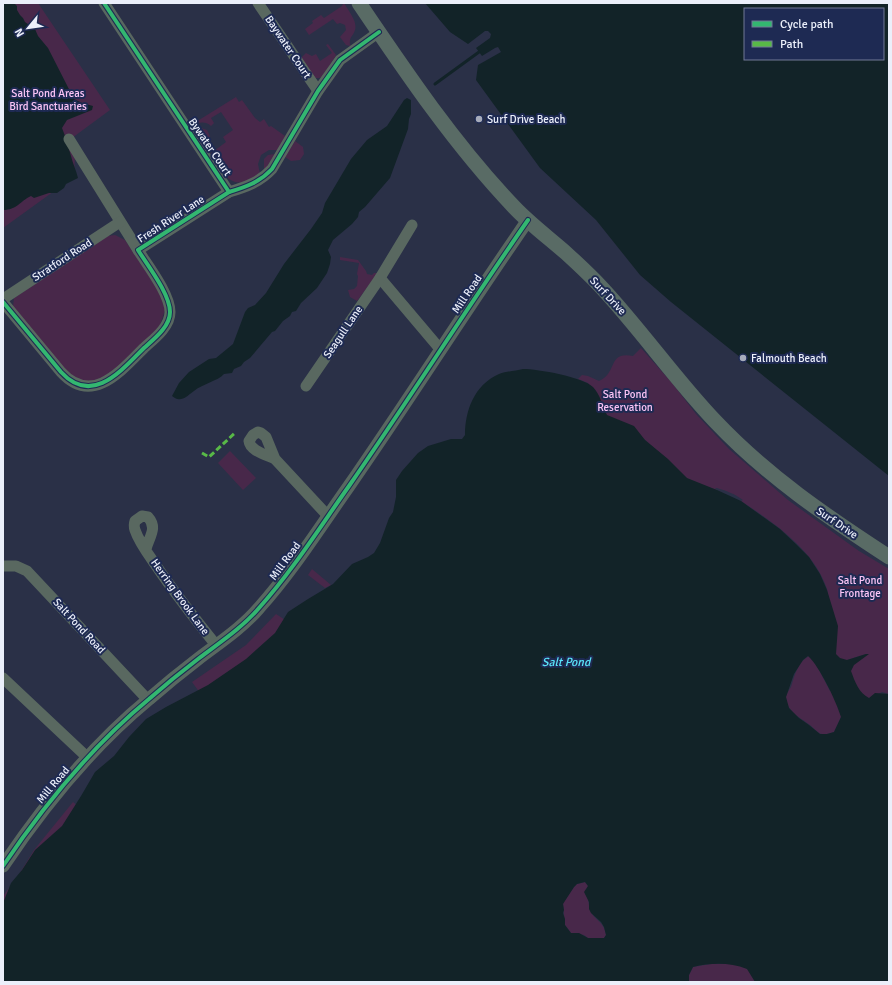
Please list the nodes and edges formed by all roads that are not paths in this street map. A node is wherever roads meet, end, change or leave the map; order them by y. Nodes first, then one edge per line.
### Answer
1 (104, 3) edge
2 (258, 3) edge
3 (359, 3) edge
4 (379, 32) junction
5 (318, 91) junction
6 (69, 139) dead end
7 (229, 192) junction
8 (528, 220) junction
9 (120, 222) junction
10 (412, 226) dead end
11 (138, 250) junction
12 (380, 278) junction
13 (3, 298) edge
14 (3, 302) edge
15 (440, 349) junction
16 (306, 386) dead end
17 (275, 459) dead end
18 (328, 516) junction
19 (146, 549) dead end
20 (889, 557) edge
21 (3, 566) edge
22 (216, 646) junction
23 (3, 678) edge
24 (148, 700) junction
25 (88, 758) junction
26 (3, 866) edge

1 - 7 street, Bywater Court
2 - 5 street, Baywater Court
3 - 4 main road, Surf Drive
4 - 5 street, Bywater Court
4 - 8 main road, Surf Drive
5 - 7 street, Bywater Court
6 - 9 street, Fresh River Lane
7 - 11 street, Fresh River Lane
8 - 15 street, Mill Road
8 - 20 main road, Surf Drive
9 - 11 street, Fresh River Lane
9 - 13 street, Stratford Road
10 - 12 street, Seagull Lane
11 - 14 street, Fresh River Lane
12 - 15 street
12 - 16 street, Seagull Lane
15 - 18 street, Mill Road
17 - 18 street
18 - 22 street, Mill Road
19 - 22 street, Herring Brook Lane
21 - 24 street, Salt Pond Road
22 - 24 street, Mill Road
23 - 25 street
24 - 25 street, Mill Road
25 - 26 street, Mill Road

